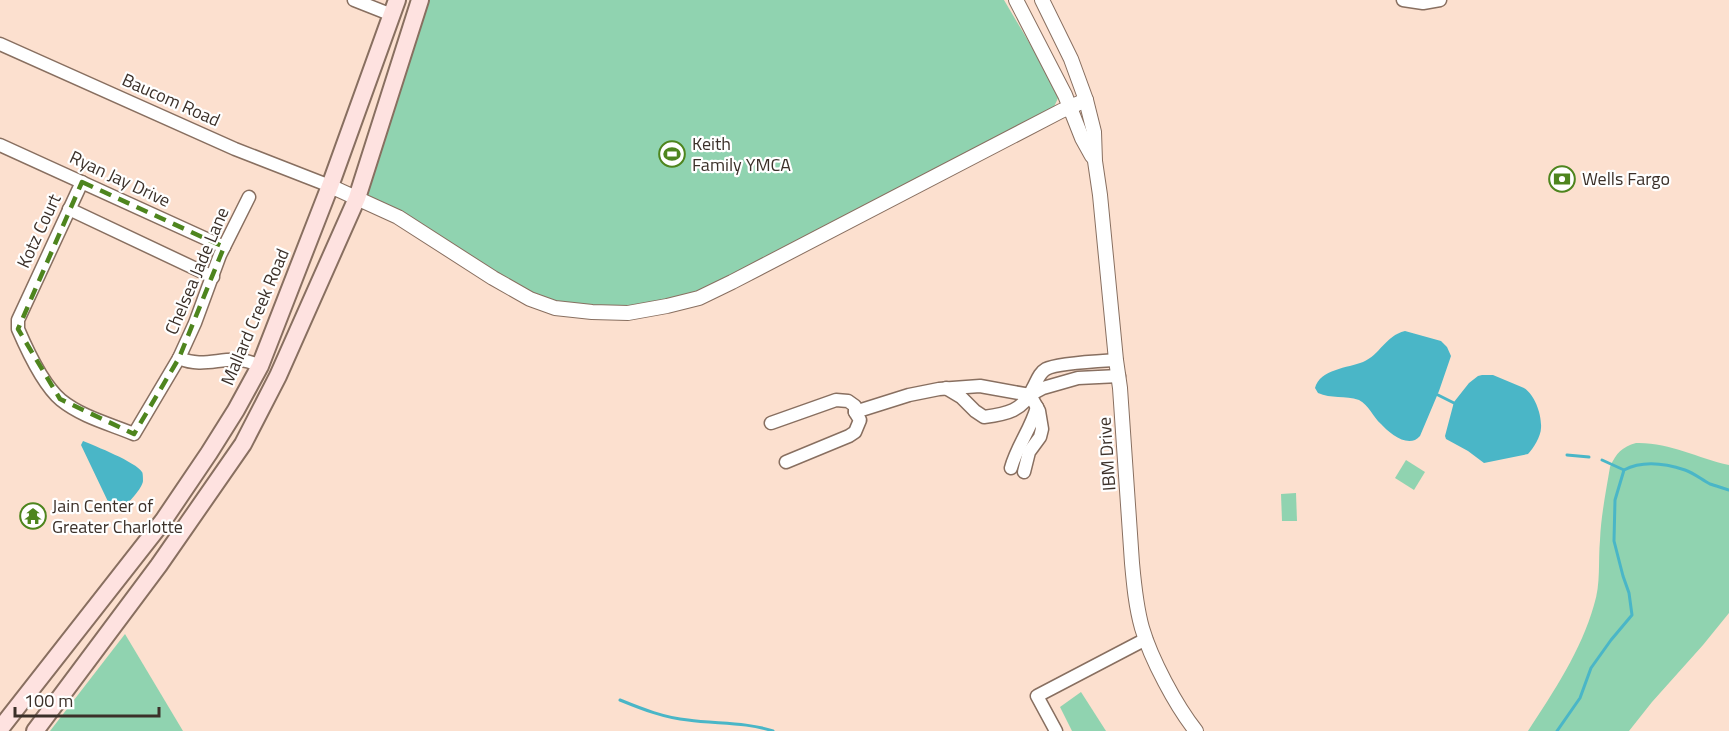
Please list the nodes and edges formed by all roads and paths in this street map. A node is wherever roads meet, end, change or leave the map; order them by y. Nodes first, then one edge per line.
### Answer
1 (354, 0) edge
2 (1016, 0) edge
3 (1042, 0) edge
4 (1403, 0) edge
5 (1440, 0) edge
6 (416, 3) edge
7 (394, 8) edge
8 (0, 44) edge
9 (1086, 100) junction
10 (1069, 107) junction
11 (0, 145) edge
12 (1095, 161) junction
13 (82, 182) junction
14 (330, 186) junction
15 (249, 197) dead end
16 (357, 198) junction
17 (69, 208) junction
18 (224, 247) junction
19 (213, 277) junction
20 (179, 358) junction
21 (1116, 360) junction
22 (260, 366) junction
23 (1119, 376) junction
24 (946, 388) junction
25 (1030, 395) junction
26 (1037, 407) junction
27 (855, 412) junction
28 (771, 423) dead end
29 (1022, 440) junction
30 (1032, 448) junction
31 (786, 462) dead end
32 (1011, 468) dead end
33 (1024, 472) dead end
34 (1146, 639) junction
35 (0, 729) edge
36 (35, 731) edge
37 (1056, 731) edge
38 (1196, 731) edge

1 - 7 street
2 - 10 street, IBM Drive
3 - 9 street, IBM Drive
4 - 5 street
6 - 16 main road
7 - 14 main road, Mallard Creek Road
8 - 14 street, Baucom Road
9 - 10 street
9 - 12 street, IBM Drive
10 - 12 street, IBM Drive
10 - 16 street
11 - 13 street, Ryan Jay Drive
12 - 21 street, IBM Drive
13 - 17 street, Kotz Court
13 - 18 street, Ryan Jay Drive
14 - 16 street
14 - 22 main road, Mallard Creek Road
15 - 18 street, Chelsea Jade Lane
16 - 36 main road
17 - 19 street
17 - 20 street, Kotz Court
18 - 19 street, Chelsea Jade Lane
19 - 20 street, Chelsea Jade Lane
20 - 22 street
21 - 23 street, IBM Drive
21 - 25 street
22 - 35 main road, Mallard Creek Road
23 - 25 street
23 - 34 street, IBM Drive
24 - 25 street
24 - 25 street
24 - 27 street
25 - 26 street
26 - 29 street
26 - 30 street
27 - 28 street
27 - 31 street
29 - 30 street
29 - 32 street
30 - 33 street
34 - 37 street
34 - 38 street, IBM Drive

